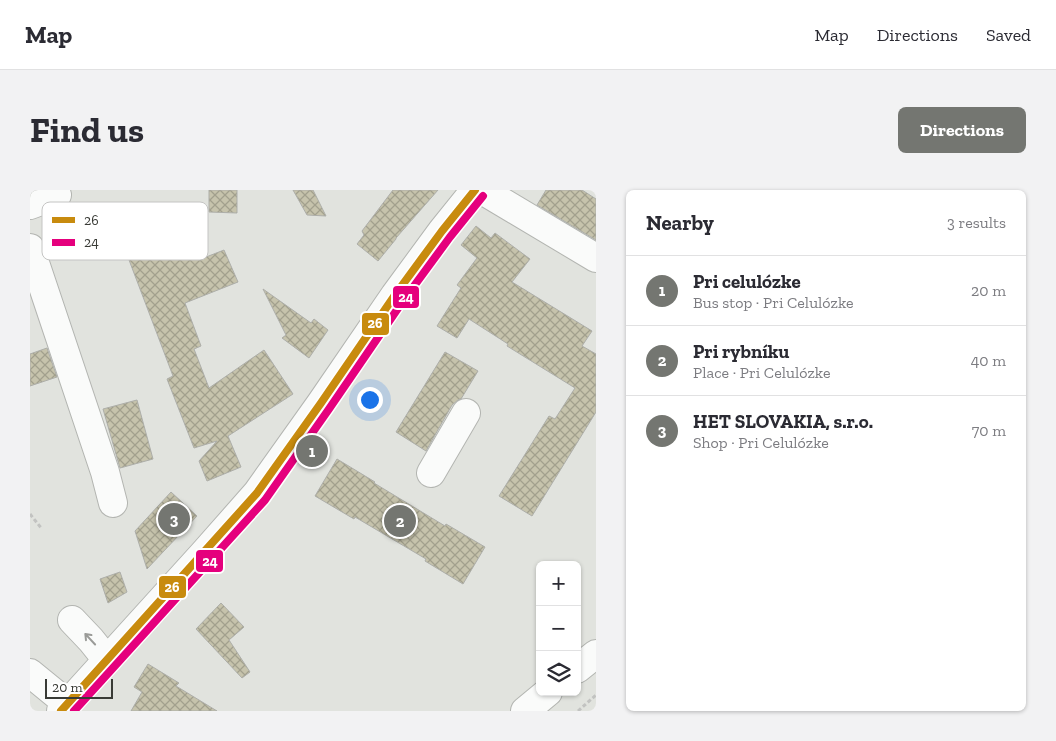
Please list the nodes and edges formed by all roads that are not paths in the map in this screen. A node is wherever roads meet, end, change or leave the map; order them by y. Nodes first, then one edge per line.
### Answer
1 (475, 190) edge
2 (482, 190) edge
3 (57, 195) dead end
4 (30, 205) edge
5 (30, 248) edge
6 (596, 258) edge
7 (466, 413) dead end
8 (431, 473) dead end
9 (113, 503) dead end
10 (72, 620) dead end
11 (596, 654) edge
12 (107, 660) junction
13 (581, 666) edge
14 (30, 673) edge
15 (543, 696) edge
16 (64, 707) edge
17 (526, 711) edge

1 - 12 street
2 - 6 street
3 - 4 street
5 - 9 street
7 - 8 street
12 -> 10 street
11 - 13 street
12 - 16 street
14 - 16 street
15 - 17 street

